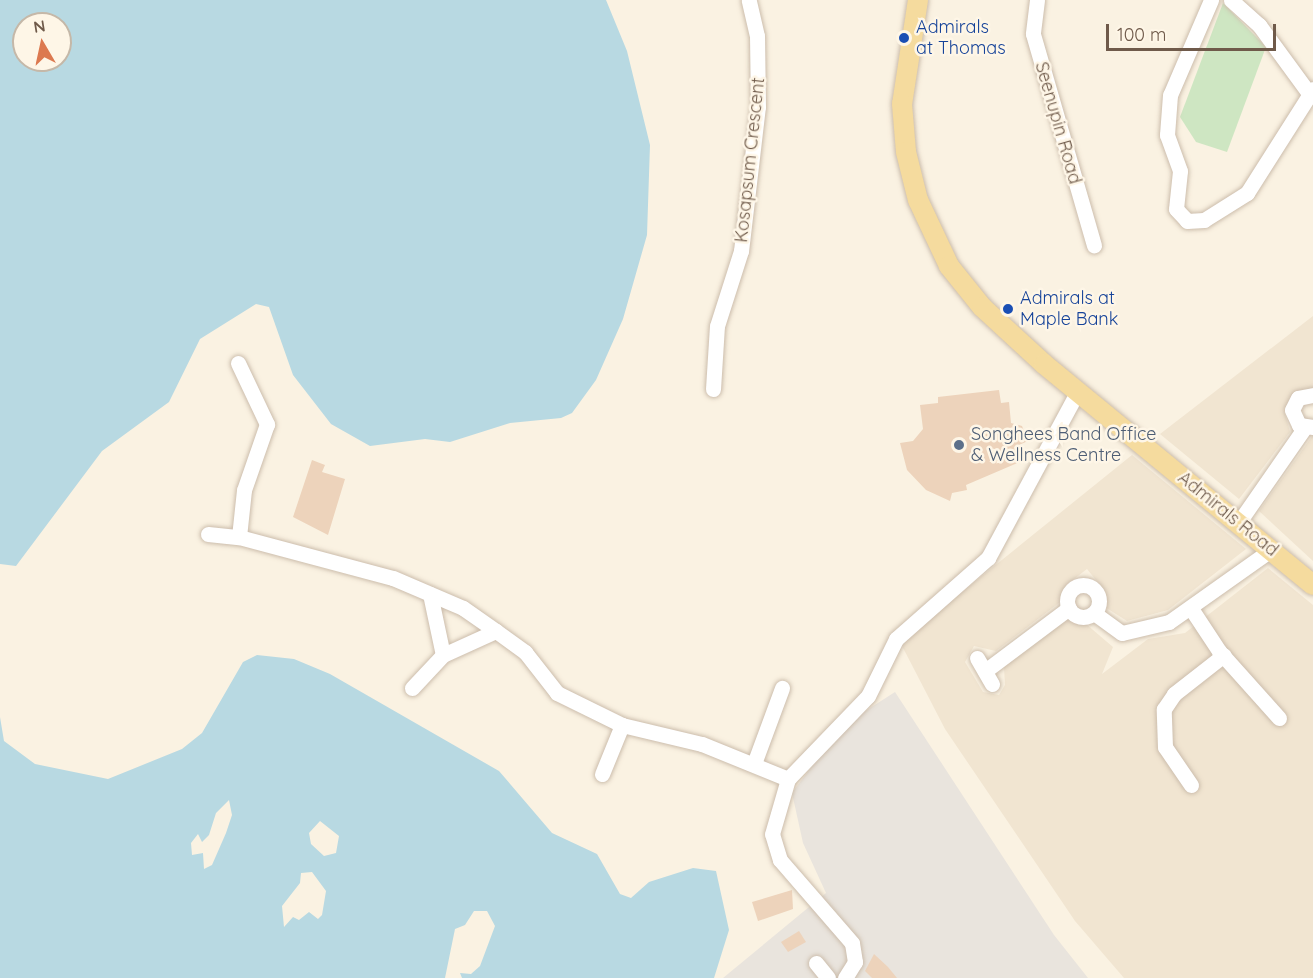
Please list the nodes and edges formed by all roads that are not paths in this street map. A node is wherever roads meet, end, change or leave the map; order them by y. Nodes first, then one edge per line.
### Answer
1 (749, 0) edge
2 (918, 0) edge
3 (1037, 0) edge
4 (1211, 0) edge
5 (1231, 0) edge
6 (1311, 91) edge
7 (1094, 245) dead end
8 (238, 363) dead end
9 (713, 389) dead end
10 (1077, 393) junction
11 (1313, 395) edge
12 (1309, 427) edge
13 (1239, 522) junction
14 (208, 534) dead end
15 (239, 537) junction
16 (1272, 549) junction
17 (1313, 585) edge
18 (430, 594) junction
19 (1069, 608) junction
20 (1192, 610) junction
21 (1094, 613) junction
22 (496, 631) junction
23 (443, 655) junction
24 (1224, 655) junction
25 (985, 671) dead end
26 (412, 688) dead end
27 (782, 688) dead end
28 (1279, 718) dead end
29 (622, 725) junction
30 (755, 761) junction
31 (602, 774) dead end
32 (789, 779) junction
33 (1191, 785) dead end
34 (816, 963) dead end
35 (847, 977) edge
36 (828, 978) edge

1 - 9 street, Kosapsum Crescent
2 - 10 main road, Admirals Road
3 - 7 street, Seenupin Road
4 - 6 street
5 - 6 street
8 - 15 street
10 - 13 main road, Admirals Road
10 - 32 street
11 - 12 street
12 - 13 street
13 - 16 main road, Admirals Road
14 - 15 street
15 - 18 street
16 - 17 main road, Admirals Road
16 - 20 street
18 - 22 street
18 - 23 street
19 - 21 street
19 - 21 street
19 - 25 street
20 - 21 street
20 - 24 street
22 - 23 street
22 - 29 street
23 - 26 street
24 - 28 street
24 - 33 street
27 - 30 street
29 - 30 street
29 - 31 street
30 - 32 street
32 - 35 street
34 - 36 street

